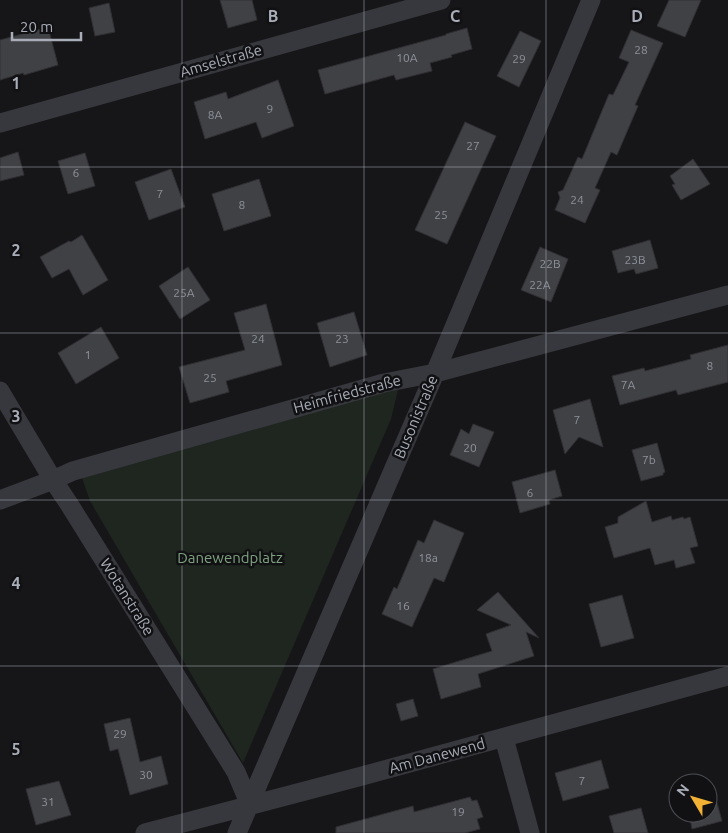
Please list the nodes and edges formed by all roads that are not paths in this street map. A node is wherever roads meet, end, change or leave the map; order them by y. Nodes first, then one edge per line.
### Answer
1 (441, 0) edge
2 (591, 0) edge
3 (0, 123) edge
4 (728, 295) edge
5 (435, 374) junction
6 (0, 390) edge
7 (54, 480) junction
8 (0, 500) edge
9 (728, 676) edge
10 (504, 738) junction
11 (250, 805) junction
12 (145, 833) edge
13 (237, 833) edge
14 (530, 833) edge

1 - 3 street, Amselstraße
2 - 5 street, Busonistraße
4 - 5 street, Heimfriedstraße
5 - 7 street, Heimfriedstraße
5 - 11 street, Busonistraße
6 - 7 street, Wotanstraße
7 - 8 street, Heimfriedstraße
7 - 11 street, Wotanstraße
9 - 10 street, Am Danewend
10 - 11 street, Am Danewend
10 - 14 street
11 - 12 street, Am Danewend
11 - 13 street, Busonistraße

